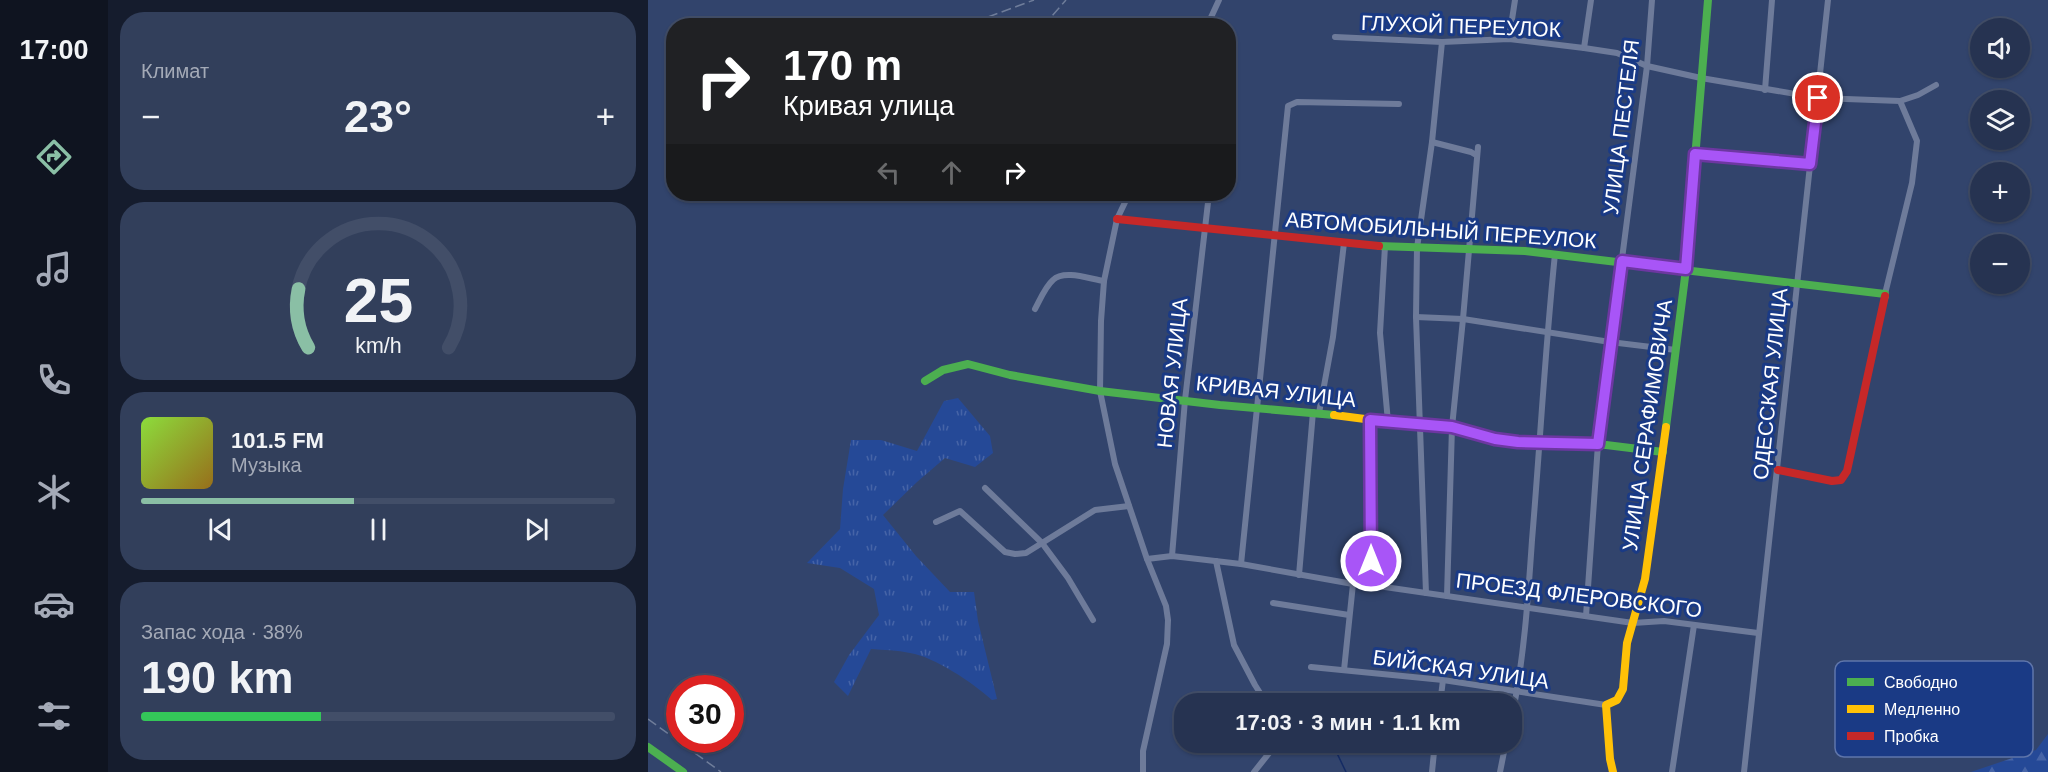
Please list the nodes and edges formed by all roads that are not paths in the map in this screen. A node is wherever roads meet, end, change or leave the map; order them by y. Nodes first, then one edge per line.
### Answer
1 (1219, 0) edge
2 (1515, 0) edge
3 (1591, 0) edge
4 (1652, 0) edge
5 (1708, 0) edge
6 (1772, 0) edge
7 (1828, 0) edge
8 (1211, 18) edge
9 (1335, 37) dead end
10 (1509, 39) junction
11 (1442, 42) junction
12 (1584, 48) junction
13 (1647, 66) junction
14 (1701, 78) junction
15 (1936, 85) dead end
16 (1765, 90) junction
17 (1818, 98) junction
18 (1900, 101) junction
19 (1399, 104) dead end
20 (1432, 142) junction
21 (1478, 147) dead end
22 (1695, 154) junction
23 (1476, 155) junction
24 (1810, 164) junction
25 (1126, 201) edge
26 (1208, 201) edge
27 (1117, 219) junction
28 (1205, 228) junction
29 (1275, 237) junction
30 (1344, 243) junction
31 (1385, 246) junction
32 (1417, 248) junction
33 (1468, 249) junction
34 (1555, 254) junction
35 (1622, 261) junction
36 (1686, 269) junction
37 (1104, 281) junction
38 (1798, 285) junction
39 (1886, 294) junction
40 (1035, 309) dead end
41 (1416, 317) junction
42 (1463, 320) junction
43 (1547, 332) junction
44 (1610, 342) junction
45 (1676, 350) junction
46 (925, 381) dead end
47 (1100, 391) junction
48 (1185, 400) junction
49 (1256, 406) junction
50 (1316, 413) junction
51 (1370, 420) junction
52 (1388, 422) junction
53 (1419, 426) junction
54 (1452, 427) junction
55 (1540, 442) junction
56 (1598, 444) junction
57 (1663, 453) junction
58 (1778, 470) junction
59 (985, 488) dead end
60 (1129, 506) junction
61 (936, 522) dead end
62 (1042, 543) junction
63 (1172, 556) junction
64 (1147, 560) junction
65 (1216, 561) junction
66 (1240, 564) junction
67 (1299, 575) junction
68 (1353, 584) junction
69 (1371, 585) junction
70 (1426, 592) junction
71 (1447, 596) junction
72 (1273, 603) dead end
73 (1527, 607) junction
74 (1349, 615) junction
75 (1586, 616) junction
76 (1092, 620) dead end
77 (1633, 623) junction
78 (1694, 625) junction
79 (1758, 633) junction
80 (1311, 667) dead end
81 (1344, 670) junction
82 (1443, 680) junction
83 (1517, 692) junction
84 (1260, 693) edge
85 (1441, 693) edge
86 (1606, 705) junction
87 (648, 747) edge
88 (1269, 753) edge
89 (1434, 753) edge
90 (1504, 753) edge
91 (683, 772) edge
92 (1143, 772) edge
93 (1254, 772) edge
94 (1432, 772) edge
95 (1500, 772) edge
96 (1613, 772) edge
97 (1672, 772) edge
98 (1744, 772) edge

1 - 8 street
2 - 10 street
3 - 12 street
4 - 13 street, УЛИЦА ПЕСТЕЛЯ
5 - 14 street, УЛИЦА СЕРАФИМОВИЧА
6 - 16 street
7 - 17 street, ОДЕССКАЯ УЛИЦА
9 - 11 street, ГЛУХОЙ ПЕРЕУЛОК
10 - 11 street, ГЛУХОЙ ПЕРЕУЛОК
10 - 12 street, ГЛУХОЙ ПЕРЕУЛОК
11 - 20 street
12 - 13 street, ГЛУХОЙ ПЕРЕУЛОК
13 - 14 street, ГЛУХОЙ ПЕРЕУЛОК
13 - 35 street, УЛИЦА ПЕСТЕЛЯ
14 - 16 street, ГЛУХОЙ ПЕРЕУЛОК
14 - 22 street, УЛИЦА СЕРАФИМОВИЧА
15 - 18 street, ГЛУХОЙ ПЕРЕУЛОК
16 - 17 street, ГЛУХОЙ ПЕРЕУЛОК
17 - 18 street, ГЛУХОЙ ПЕРЕУЛОК
17 - 24 street, ОДЕССКАЯ УЛИЦА
18 - 39 street
19 - 29 street
20 - 23 street
20 - 32 street
21 - 23 street
22 - 24 street
22 - 36 street, УЛИЦА СЕРАФИМОВИЧА
23 - 33 street
24 - 38 street, ОДЕССКАЯ УЛИЦА
25 - 27 street
26 - 28 street, НОВАЯ УЛИЦА
27 - 28 street, АВТОМОБИЛЬНЫЙ ПЕРЕУЛОК
27 - 37 street
28 - 29 street, АВТОМОБИЛЬНЫЙ ПЕРЕУЛОК
28 - 48 street, НОВАЯ УЛИЦА
29 - 30 street, АВТОМОБИЛЬНЫЙ ПЕРЕУЛОК
29 - 49 street
30 - 31 street, АВТОМОБИЛЬНЫЙ ПЕРЕУЛОК
30 - 50 street
31 - 32 street, АВТОМОБИЛЬНЫЙ ПЕРЕУЛОК
31 - 52 street
32 - 33 street, АВТОМОБИЛЬНЫЙ ПЕРЕУЛОК
32 - 41 street
33 - 34 street, АВТОМОБИЛЬНЫЙ ПЕРЕУЛОК
33 - 42 street
34 - 35 street, АВТОМОБИЛЬНЫЙ ПЕРЕУЛОК
34 - 43 street
35 - 36 street, АВТОМОБИЛЬНЫЙ ПЕРЕУЛОК
35 - 44 street, УЛИЦА ПЕСТЕЛЯ
36 - 38 street, АВТОМОБИЛЬНЫЙ ПЕРЕУЛОК
36 - 45 street, УЛИЦА СЕРАФИМОВИЧА
37 - 40 street
37 - 47 street
38 - 39 street, АВТОМОБИЛЬНЫЙ ПЕРЕУЛОК
38 - 58 street, ОДЕССКАЯ УЛИЦА
39 - 58 street
41 - 42 street
41 - 53 street
42 - 43 street
42 - 54 street
43 - 44 street
43 - 55 street
44 - 45 street
44 - 56 street, УЛИЦА ПЕСТЕЛЯ
45 - 57 street, УЛИЦА СЕРАФИМОВИЧА
46 - 47 street, КРИВАЯ УЛИЦА
47 - 48 street, КРИВАЯ УЛИЦА
47 - 60 street
48 - 49 street, КРИВАЯ УЛИЦА
48 - 63 street, НОВАЯ УЛИЦА
49 - 50 street, КРИВАЯ УЛИЦА
49 - 66 street
50 - 51 street, КРИВАЯ УЛИЦА
50 - 67 street
51 - 52 street, КРИВАЯ УЛИЦА
51 - 69 street
52 - 53 street, КРИВАЯ УЛИЦА
53 - 54 street, КРИВАЯ УЛИЦА
53 - 70 street
54 - 55 street, КРИВАЯ УЛИЦА
54 - 71 street
55 - 56 street, КРИВАЯ УЛИЦА
55 - 73 street
56 - 57 street, КРИВАЯ УЛИЦА
56 - 75 street, УЛИЦА ПЕСТЕЛЯ
57 - 77 street, УЛИЦА СЕРАФИМОВИЧА
58 - 79 street, ОДЕССКАЯ УЛИЦА
59 - 62 street
60 - 62 street
60 - 64 street
61 - 62 street
62 - 76 street
63 - 64 street, ПРОЕЗД ФЛЕРОВСКОГО
63 - 65 street, ПРОЕЗД ФЛЕРОВСКОГО
64 - 92 street
65 - 66 street, ПРОЕЗД ФЛЕРОВСКОГО
65 - 84 street
66 - 67 street, ПРОЕЗД ФЛЕРОВСКОГО
67 - 68 street, ПРОЕЗД ФЛЕРОВСКОГО
68 - 69 street, ПРОЕЗД ФЛЕРОВСКОГО
68 - 74 street
69 - 70 street, ПРОЕЗД ФЛЕРОВСКОГО
70 - 71 street, ПРОЕЗД ФЛЕРОВСКОГО
71 - 73 street, ПРОЕЗД ФЛЕРОВСКОГО
72 - 74 street
73 - 75 street, ПРОЕЗД ФЛЕРОВСКОГО
73 - 83 street
74 - 81 street
75 - 77 street, ПРОЕЗД ФЛЕРОВСКОГО
77 - 78 street, ПРОЕЗД ФЛЕРОВСКОГО
77 - 86 street, УЛИЦА СЕРАФИМОВИЧА
78 - 79 street, ПРОЕЗД ФЛЕРОВСКОГО
78 - 97 street
79 - 98 street, ОДЕССКАЯ УЛИЦА
80 - 81 street, БИЙСКАЯ УЛИЦА
81 - 82 street, БИЙСКАЯ УЛИЦА
82 - 83 street, БИЙСКАЯ УЛИЦА
82 - 85 street
83 - 86 street, БИЙСКАЯ УЛИЦА
86 - 96 street
87 - 91 street
88 - 93 street
89 - 94 street
90 - 95 street

